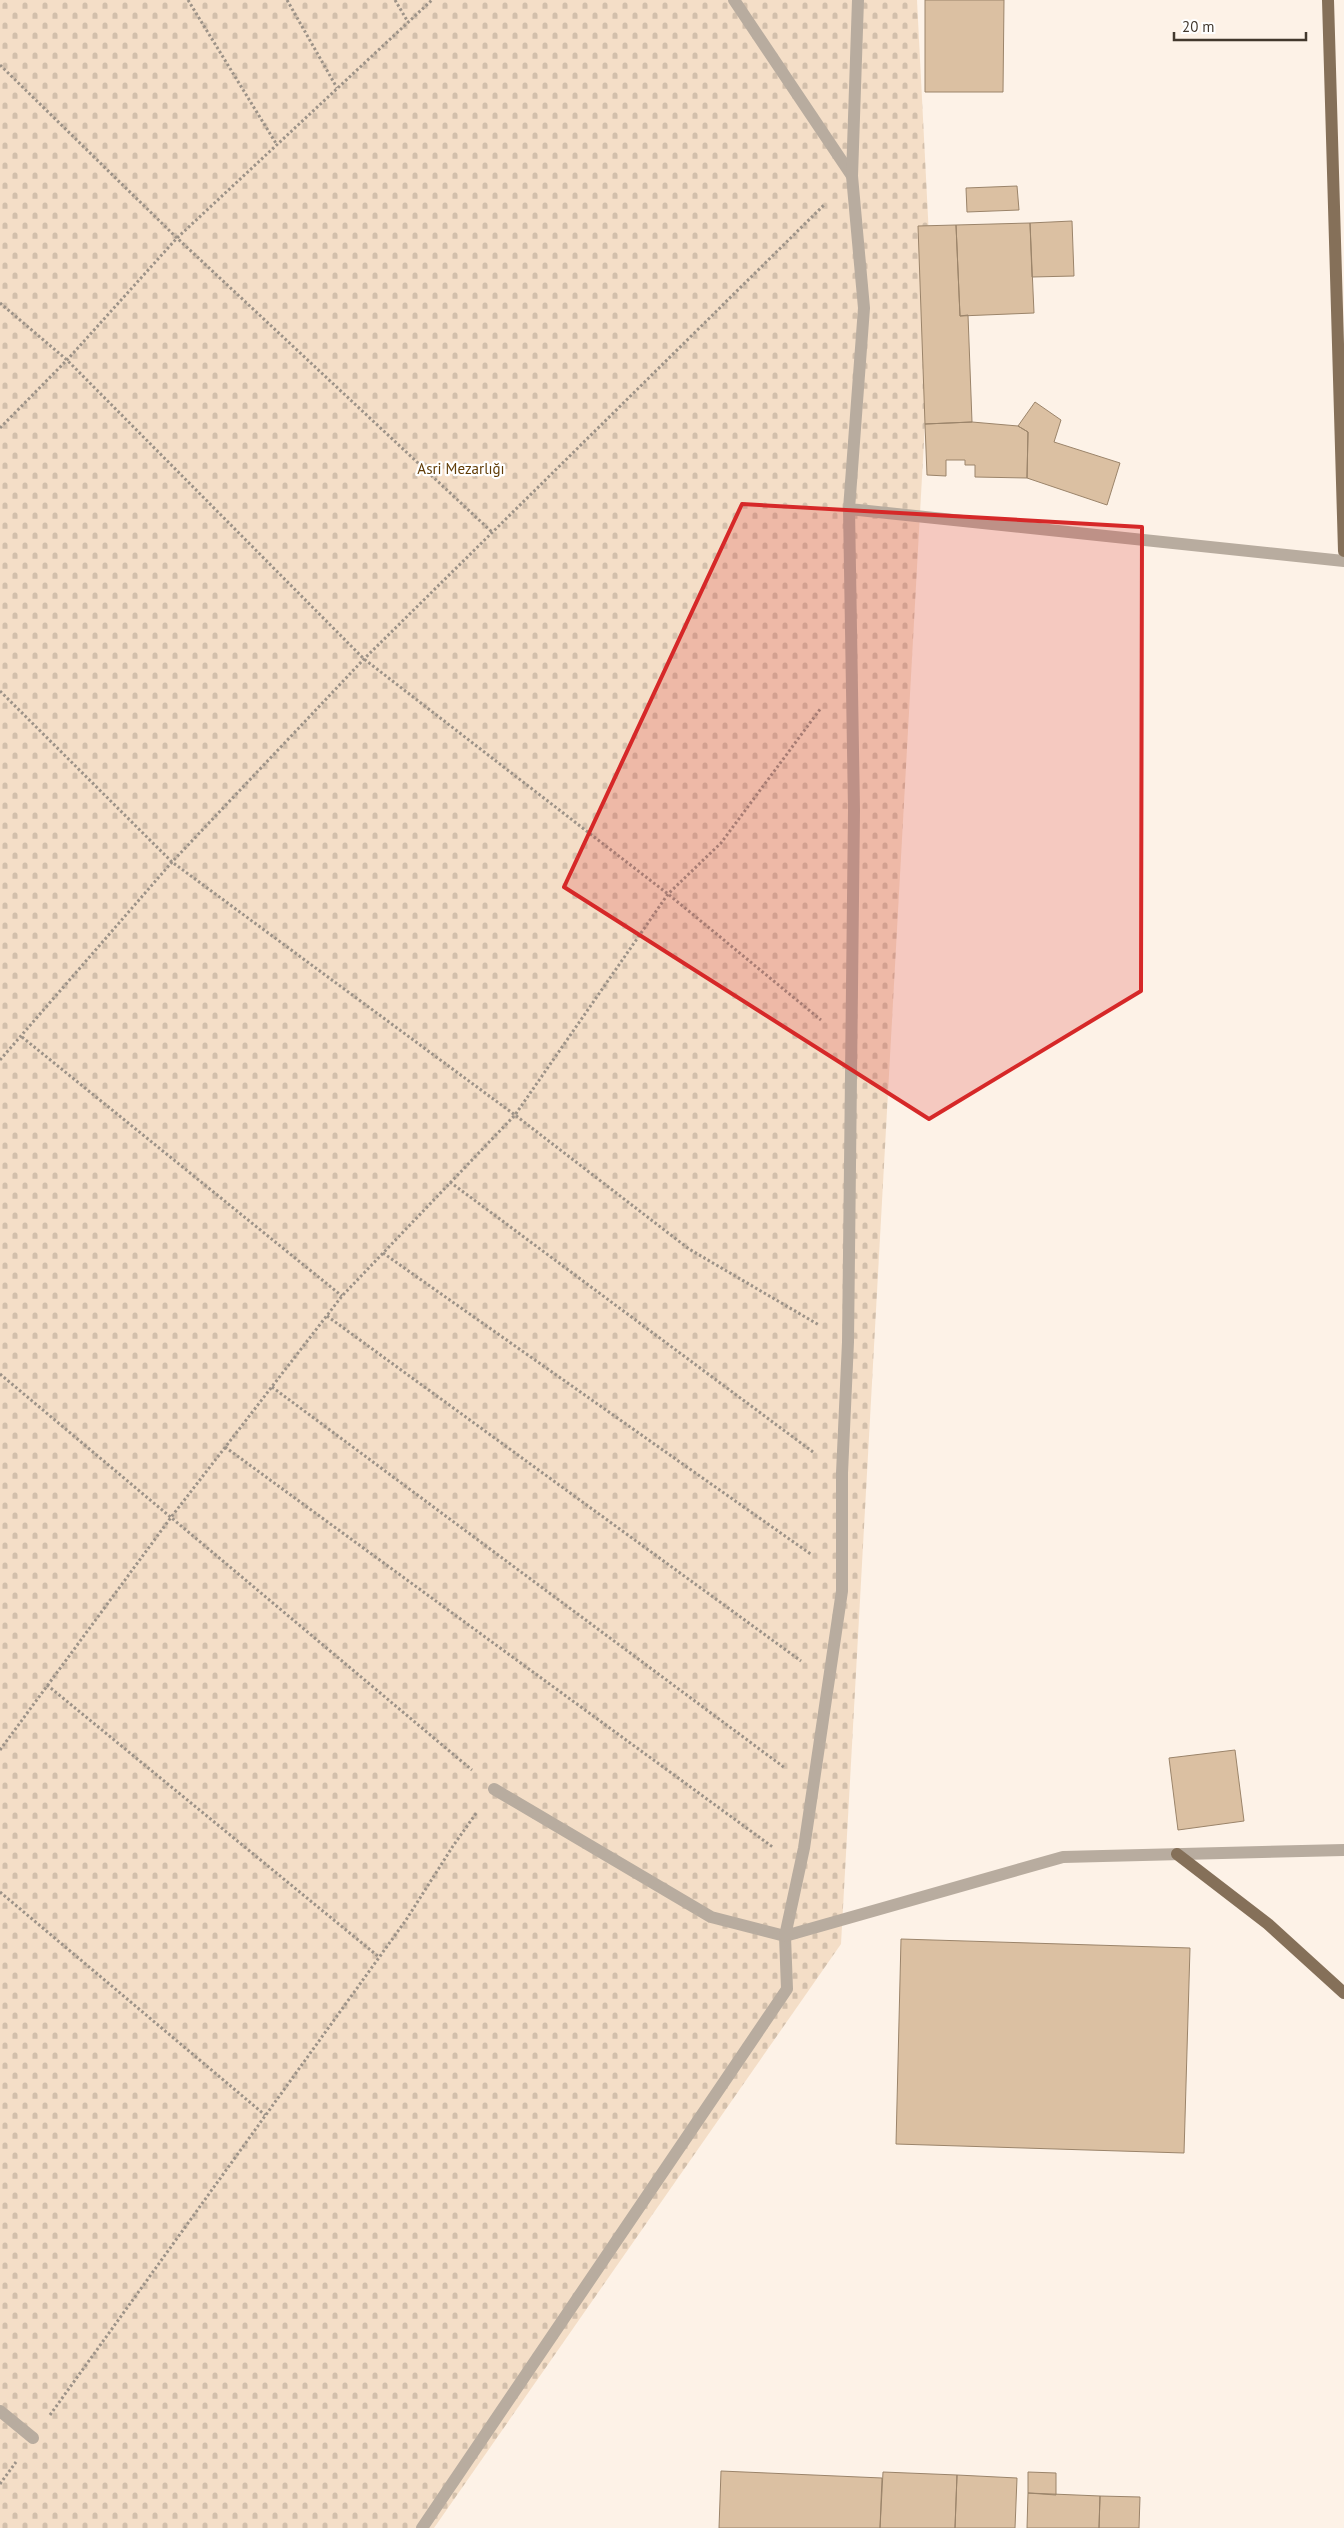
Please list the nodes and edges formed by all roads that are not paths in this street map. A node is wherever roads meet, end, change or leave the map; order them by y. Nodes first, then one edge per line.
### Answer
1 (734, 0) edge
2 (858, 0) edge
3 (1328, 0) edge
4 (852, 176) junction
5 (849, 509) junction
6 (1344, 551) edge
7 (1344, 561) edge
8 (494, 1789) road end
9 (1344, 1850) edge
10 (1177, 1854) junction
11 (785, 1936) junction
12 (1344, 1993) edge
13 (0, 2411) edge
14 (33, 2438) road end
15 (422, 2528) edge

1 - 4 street
2 - 4 street
3 - 6 main road
4 - 5 street
5 - 7 street
5 - 11 street
8 - 11 street
9 - 10 street
10 - 11 street
10 - 12 main road
11 - 15 street
13 - 14 street

